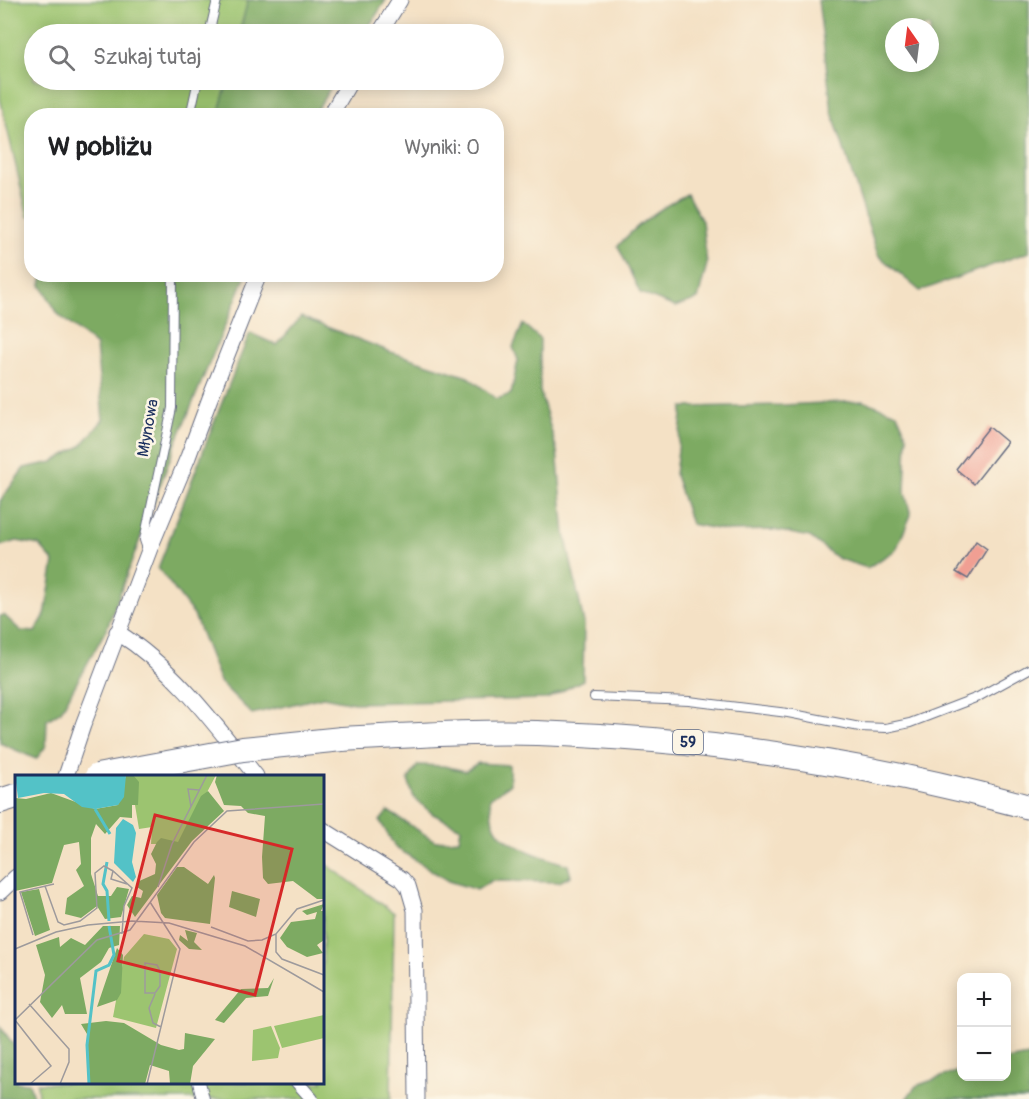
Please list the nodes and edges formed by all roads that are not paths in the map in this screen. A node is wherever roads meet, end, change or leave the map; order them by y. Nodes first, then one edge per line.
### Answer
1 (217, 0) edge
2 (400, 0) edge
3 (211, 24) edge
4 (385, 24) edge
5 (196, 90) edge
6 (345, 90) edge
7 (192, 108) edge
8 (335, 108) edge
9 (173, 282) edge
10 (256, 282) edge
11 (150, 548) junction
12 (117, 632) junction
13 (1029, 669) edge
14 (594, 697) dead end
15 (67, 775) edge
16 (107, 775) edge
17 (254, 775) edge
18 (15, 796) edge
19 (0, 801) edge
20 (1029, 807) edge
21 (324, 830) edge
22 (15, 878) edge
23 (0, 892) edge
24 (199, 1084) edge
25 (298, 1084) edge
26 (203, 1099) edge
27 (312, 1099) edge
28 (417, 1099) edge

1 - 3 lane
2 - 4 street
5 - 7 lane
6 - 8 street
9 - 11 lane, Młynowa
10 - 11 street
11 - 12 street
12 - 15 street
12 - 17 street
13 - 14 lane
16 - 20 main road, 59, bridge
18 - 19 main road
21 - 28 street
22 - 23 street
24 - 26 street
25 - 27 street

